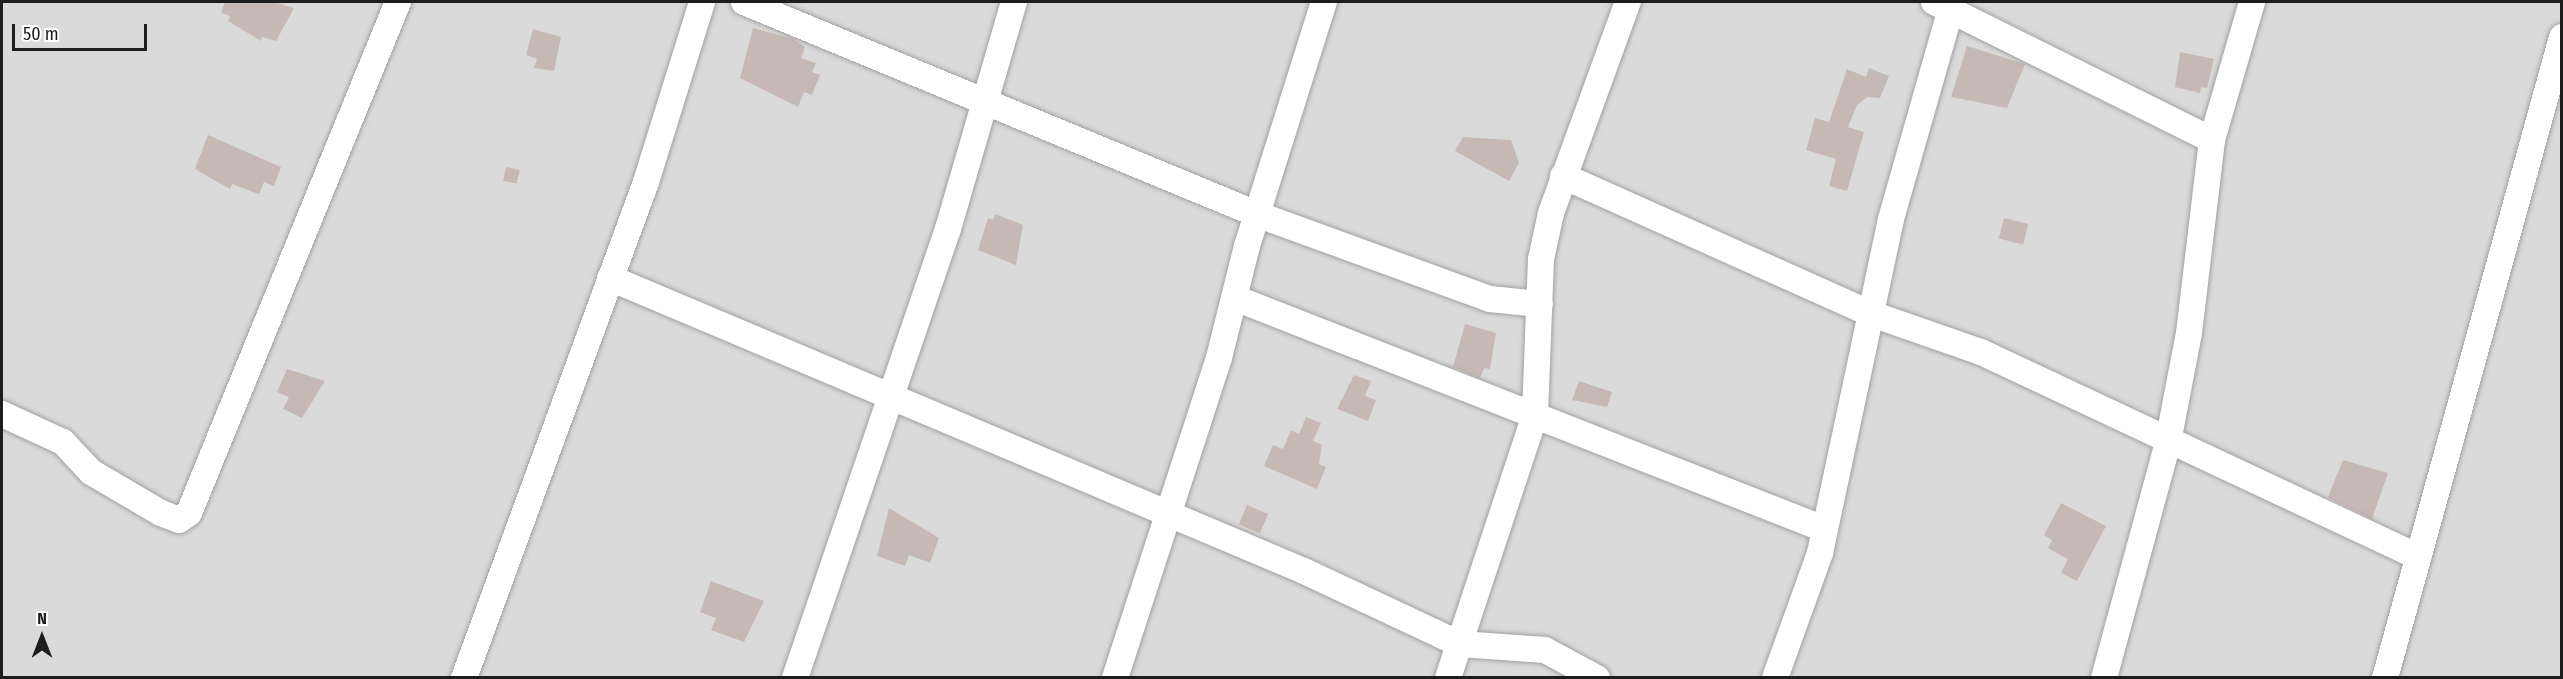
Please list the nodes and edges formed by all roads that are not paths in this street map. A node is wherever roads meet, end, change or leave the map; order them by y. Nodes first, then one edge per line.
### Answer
1 (398, 2) edge
2 (702, 2) edge
3 (744, 2) edge
4 (1014, 2) edge
5 (1324, 2) edge
6 (1628, 2) edge
7 (2252, 2) edge
8 (1946, 5) edge
9 (2562, 37) edge
10 (982, 99) junction
11 (2212, 140) junction
12 (1563, 176) junction
13 (1259, 215) junction
14 (610, 278) junction
15 (1235, 298) junction
16 (1540, 304) junction
17 (1869, 312) junction
18 (888, 397) junction
19 (2, 414) edge
20 (1535, 415) junction
21 (2168, 442) junction
22 (1166, 517) junction
23 (1824, 529) junction
24 (2418, 557) junction
25 (1460, 644) junction
26 (464, 678) edge
27 (795, 678) edge
28 (1115, 678) edge
29 (1448, 678) edge
30 (1597, 678) edge
31 (1775, 678) edge
32 (2104, 678) edge
33 (2385, 678) edge

1 - 19 street
2 - 14 street
3 - 10 street
4 - 10 street
5 - 13 street
6 - 12 street
7 - 11 street
8 - 11 street
8 - 17 street
9 - 24 street
10 - 13 street
10 - 18 street
11 - 21 street
12 - 16 street
12 - 17 street
13 - 15 street
13 - 16 street
14 - 18 street
14 - 26 street
15 - 20 street
15 - 22 street
16 - 20 street
17 - 21 street
17 - 23 street
18 - 22 street
18 - 27 street
20 - 23 street
20 - 25 street
21 - 24 street
21 - 32 street
22 - 25 street
22 - 28 street
23 - 31 street
24 - 33 street
25 - 29 street
25 - 30 street

